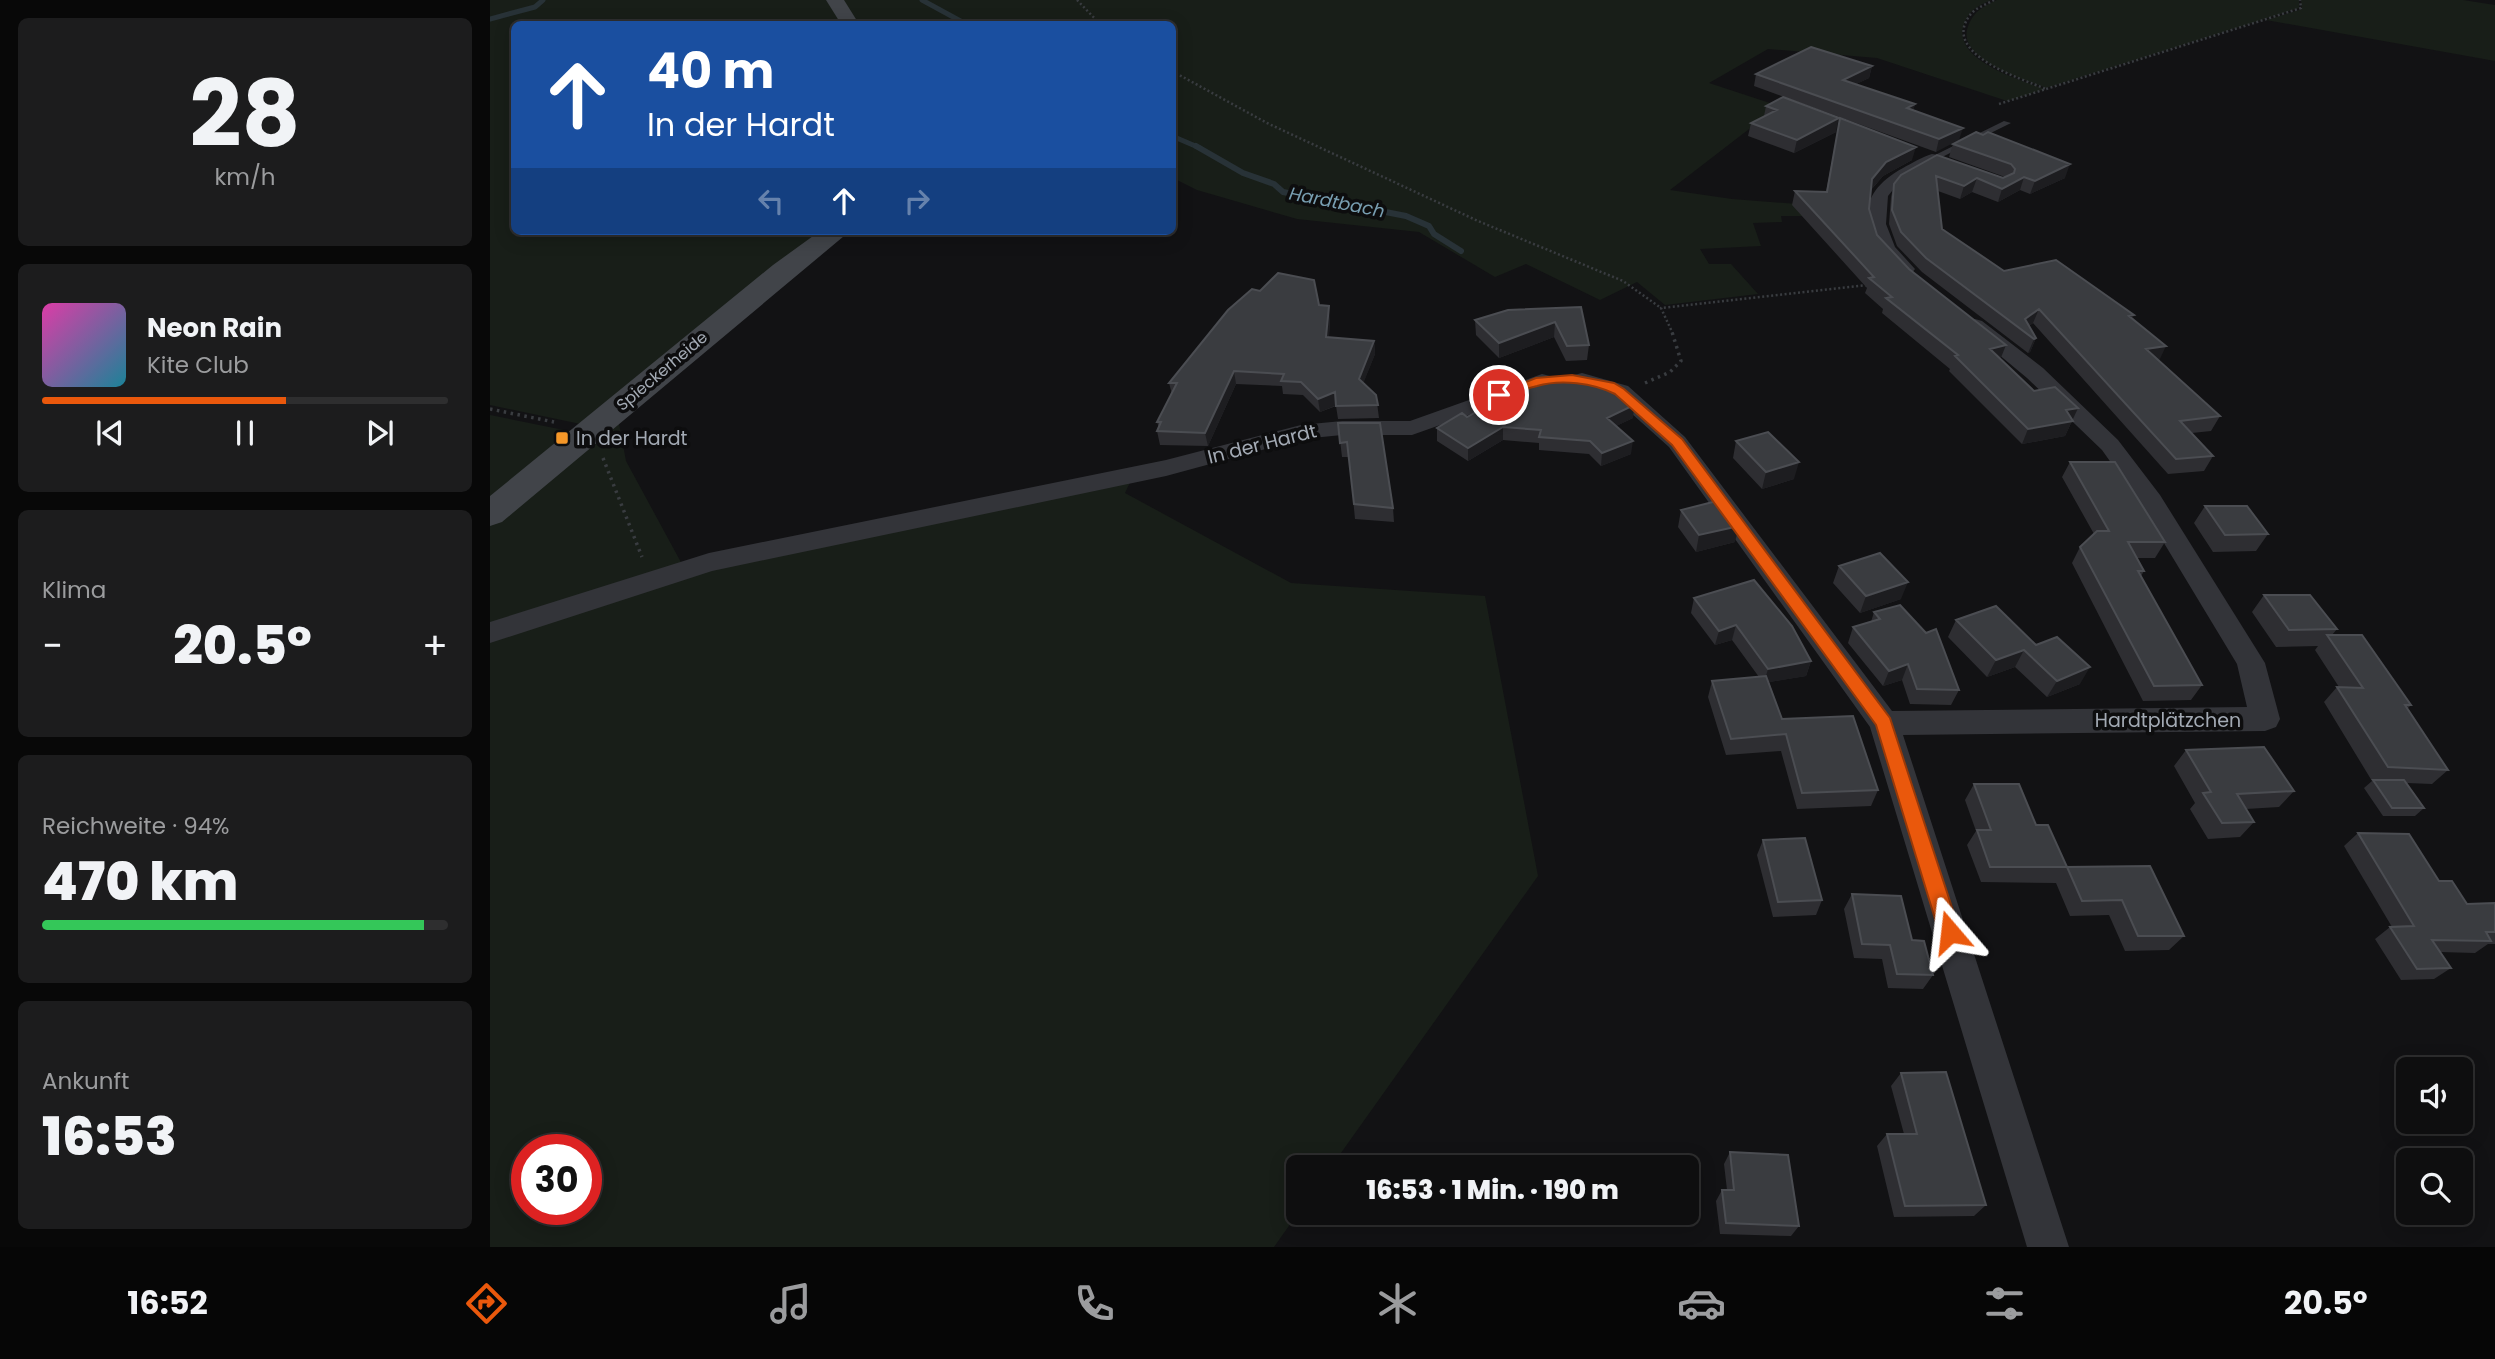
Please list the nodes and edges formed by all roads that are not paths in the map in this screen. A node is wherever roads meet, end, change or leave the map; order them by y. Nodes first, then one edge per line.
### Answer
1 (835, 0) edge
2 (848, 21) edge
3 (2007, 123) road end
4 (1910, 149) edge
5 (1933, 158) junction
6 (1955, 167) edge
7 (832, 235) edge
8 (1918, 282) edge
9 (1954, 309) edge
10 (490, 514) edge
11 (490, 633) edge
12 (1884, 723) junction
13 (2048, 1247) edge

1 - 2 main road
3 - 5 lane
4 - 5 street
5 - 6 street
5 - 8 street
7 - 10 main road, Spieckerheide
9 - 12 street, Hardtplätzchen
11 - 12 street, In der Hardt
12 - 13 street

